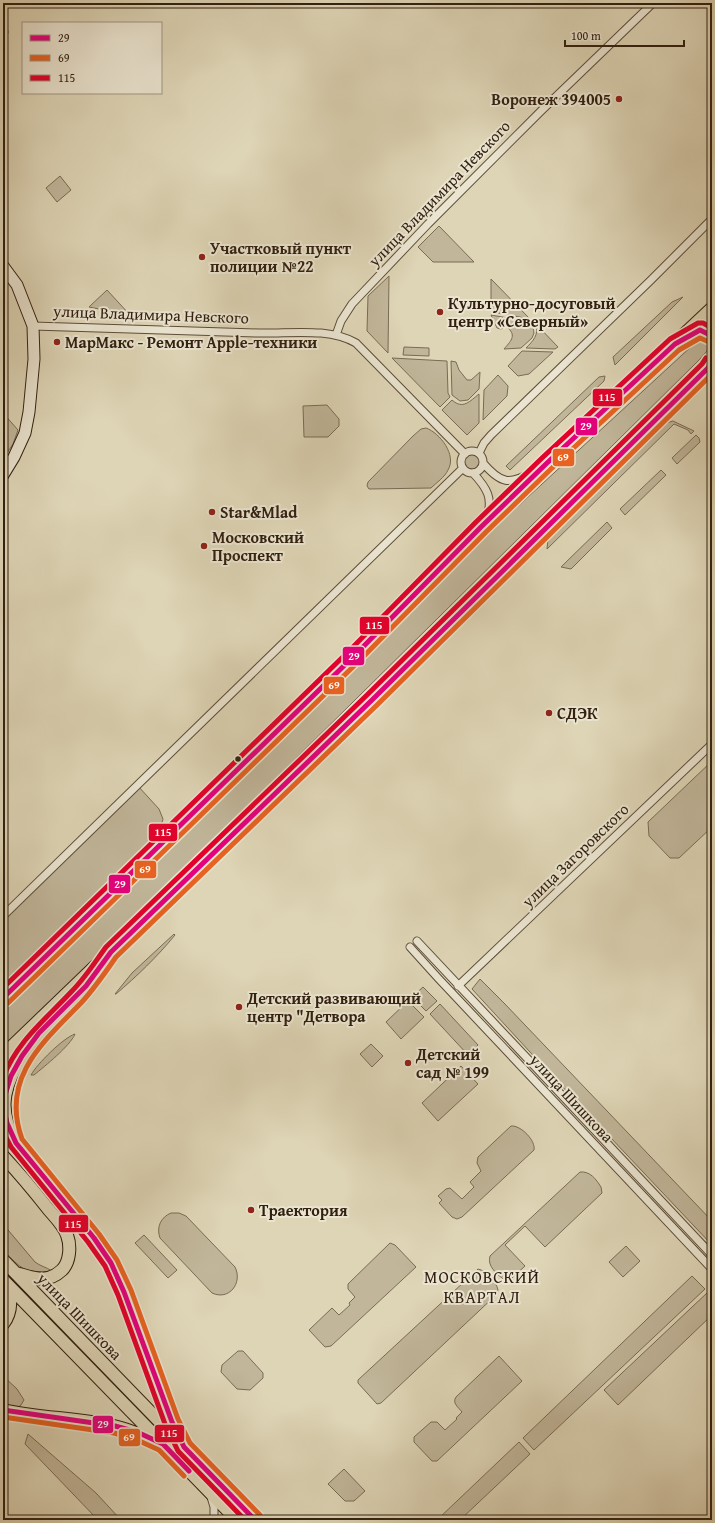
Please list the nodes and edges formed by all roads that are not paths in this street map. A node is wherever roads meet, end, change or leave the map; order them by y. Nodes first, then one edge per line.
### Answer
1 (653, 3) edge
2 (712, 219) edge
3 (3, 266) edge
4 (712, 308) edge
5 (33, 326) junction
6 (336, 335) junction
7 (712, 336) edge
8 (675, 344) junction
9 (711, 365) edge
10 (479, 453) junction
11 (465, 454) junction
12 (484, 463) junction
13 (547, 463) junction
14 (463, 468) junction
15 (473, 473) junction
16 (3, 475) edge
17 (481, 527) junction
18 (712, 744) edge
19 (3, 916) edge
20 (417, 941) dead end
21 (410, 947) dead end
22 (111, 952) junction
23 (458, 986) junction
24 (3, 998) edge
25 (3, 1055) edge
26 (3, 1156) edge
27 (712, 1255) edge
28 (3, 1260) edge
29 (712, 1269) edge
30 (16, 1272) junction
31 (4, 1281) edge
32 (3, 1324) edge
33 (3, 1410) edge
34 (163, 1444) junction
35 (184, 1447) junction
36 (210, 1493) junction
37 (214, 1520) edge
38 (237, 1520) edge
39 (255, 1520) edge

1 - 6 street, улица Владимира Невского
2 - 10 street
3 - 5 street, улица Владимира Невского
4 - 8 main road
5 - 6 street, улица Владимира Невского
5 - 16 street, улица Владимира Невского
6 - 11 street
7 - 8 main road
8 - 13 main road
9 - 22 main road
10 - 11 street
10 - 12 street
11 - 14 street
12 - 13 street
12 - 15 street
13 - 17 main road
14 - 15 street
14 - 19 street
15 - 17 street
17 - 24 main road
18 - 23 street, улица Загоровского
20 - 23 street, улица Шишкова
21 - 29 street, улица Шишкова
22 - 25 main road
22 - 35 main road
23 - 27 street, улица Шишкова
26 - 30 main road
28 - 30 main road, улица Шишкова
30 - 35 main road, улица Шишкова
31 - 32 main road
31 - 34 main road, улица Шишкова
33 - 34 main road
34 - 36 main road, улица Шишкова
35 - 39 main road, улица Шишкова
36 - 37 street
36 - 38 main road, улица Шишкова

